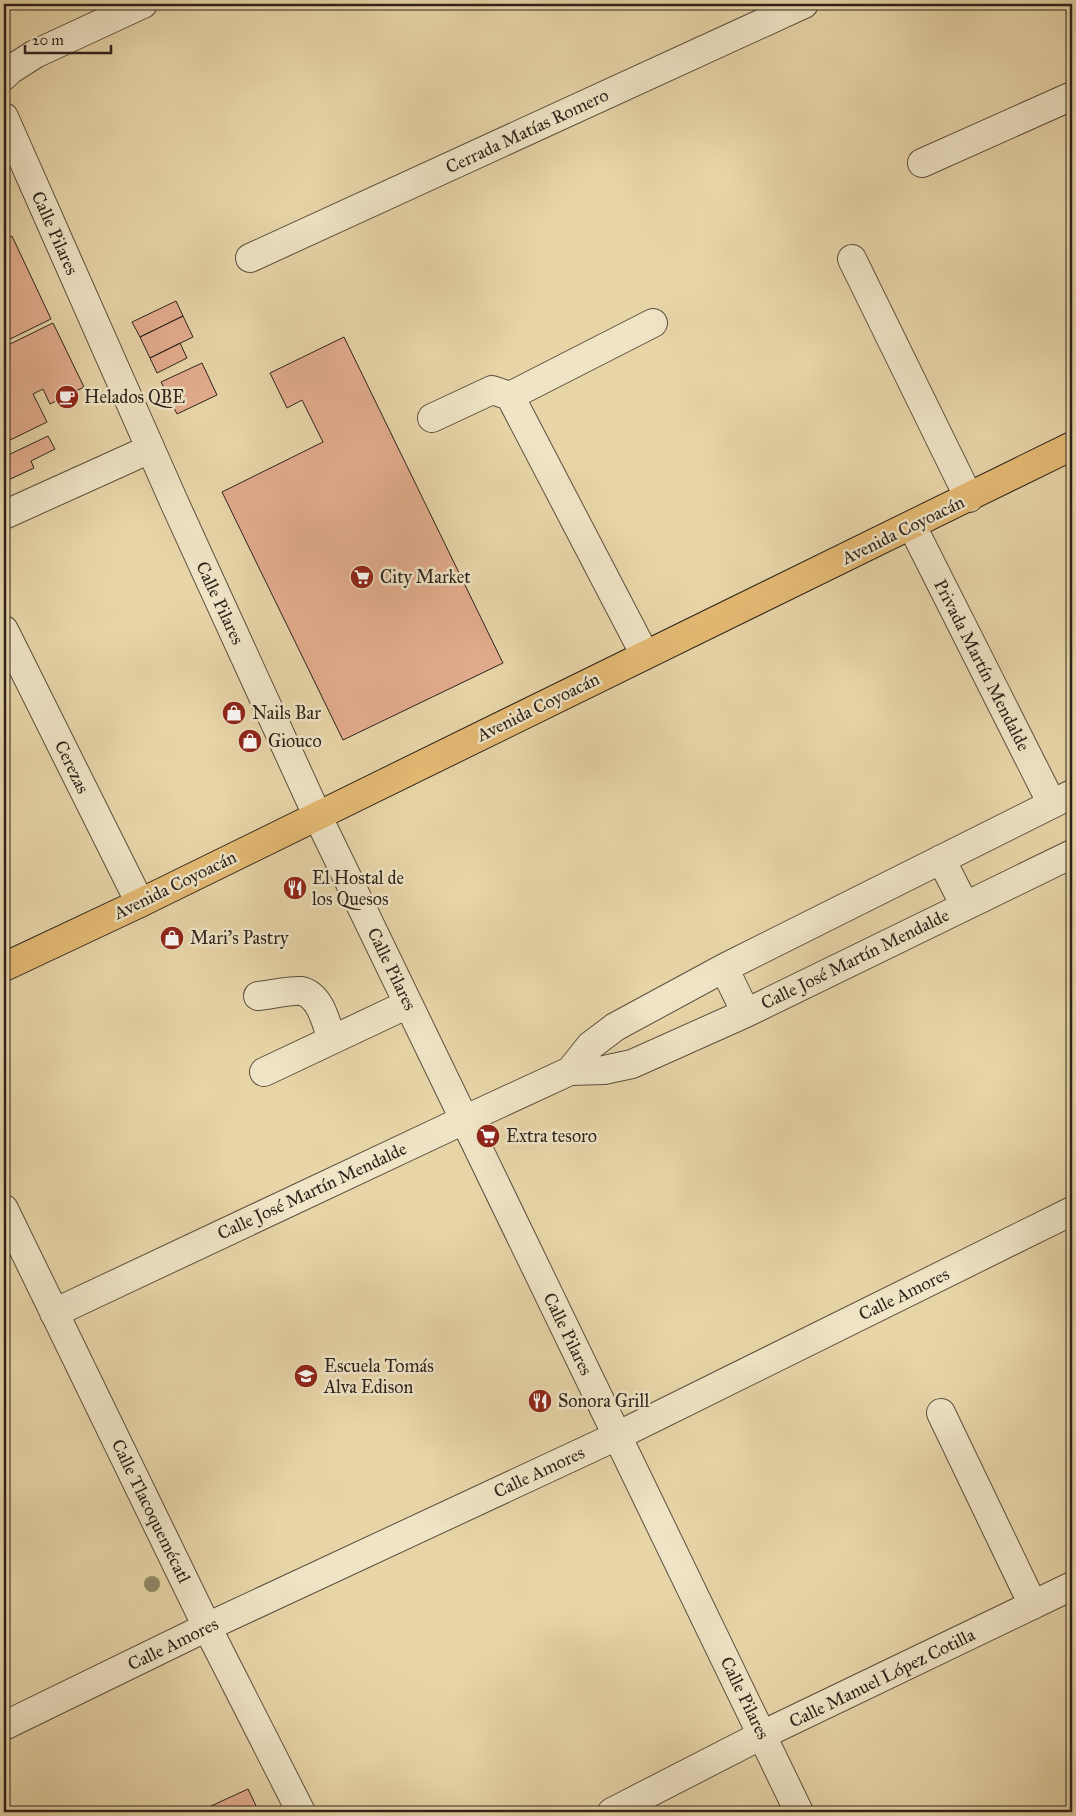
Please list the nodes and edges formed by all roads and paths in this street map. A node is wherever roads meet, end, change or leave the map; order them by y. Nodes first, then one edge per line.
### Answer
1 (143, 4) edge
2 (804, 4) edge
3 (4, 76) edge
4 (1072, 96) edge
5 (4, 117) edge
6 (922, 163) dead end
7 (250, 258) dead end
8 (852, 259) dead end
9 (653, 323) dead end
10 (510, 396) junction
11 (432, 418) dead end
12 (1072, 446) edge
13 (150, 448) junction
14 (969, 498) junction
15 (4, 515) edge
16 (912, 526) junction
17 (4, 630) edge
18 (645, 655) junction
19 (1062, 799) edge
20 (317, 815) junction
21 (1072, 854) edge
22 (941, 859) junction
23 (140, 903) junction
24 (965, 906) junction
25 (4, 967) edge
26 (724, 968) junction
27 (258, 996) dead end
28 (408, 1004) junction
29 (746, 1013) junction
30 (332, 1039) junction
31 (570, 1071) junction
32 (264, 1072) dead end
33 (464, 1120) junction
34 (4, 1209) edge
35 (1072, 1211) edge
36 (54, 1313) junction
37 (941, 1413) dead end
38 (617, 1436) junction
39 (1072, 1586) edge
40 (1033, 1605) junction
41 (207, 1626) junction
42 (4, 1726) edge
43 (762, 1735) junction
44 (300, 1812) edge
45 (612, 1812) edge
46 (799, 1812) edge

1 - 3 street
2 - 7 street, Cerrada Matías Romero
4 - 6 street
5 - 13 street, Calle Pilares
8 - 14 street
9 - 10 street
10 - 11 street
10 - 18 street
12 - 14 main road, Avenida Coyoacán
13 - 15 street
13 - 20 street, Calle Pilares
14 - 16 main road, Avenida Coyoacán
16 - 18 main road, Avenida Coyoacán
16 - 19 street, Privada Martín Mendalde
17 - 23 street, Cerezas
18 - 20 main road, Avenida Coyoacán
19 - 22 street, Calle José Martín Mendalde
20 - 23 main road, Avenida Coyoacán
20 - 28 street, Calle Pilares
21 - 24 street, Calle José Martín Mendalde
22 - 24 street, Calle José Martín Mendalde
22 - 26 street, Calle José Martín Mendalde
23 - 25 main road, Avenida Coyoacán
24 - 29 street, Calle José Martín Mendalde
26 - 29 street, Calle José Martín Mendalde
26 - 31 street, Calle José Martín Mendalde
27 - 30 street
28 - 30 street
28 - 33 street, Calle Pilares
29 - 31 street, Calle José Martín Mendalde
30 - 32 street
31 - 33 street, Calle José Martín Mendalde
33 - 36 street, Calle José Martín Mendalde
33 - 38 street, Calle Pilares
34 - 36 street, Calle Tlacoquemécatl
35 - 38 street, Calle Amores
36 - 41 street, Calle Tlacoquemécatl
37 - 40 street
38 - 41 street, Calle Amores
38 - 43 street, Calle Pilares
39 - 40 street, Calle Manuel López Cotilla
40 - 43 street, Calle Manuel López Cotilla
41 - 42 street, Calle Amores
41 - 44 street, Calle Tlacoquemécatl
43 - 45 street, Calle Manuel López Cotilla
43 - 46 street, Calle Pilares

